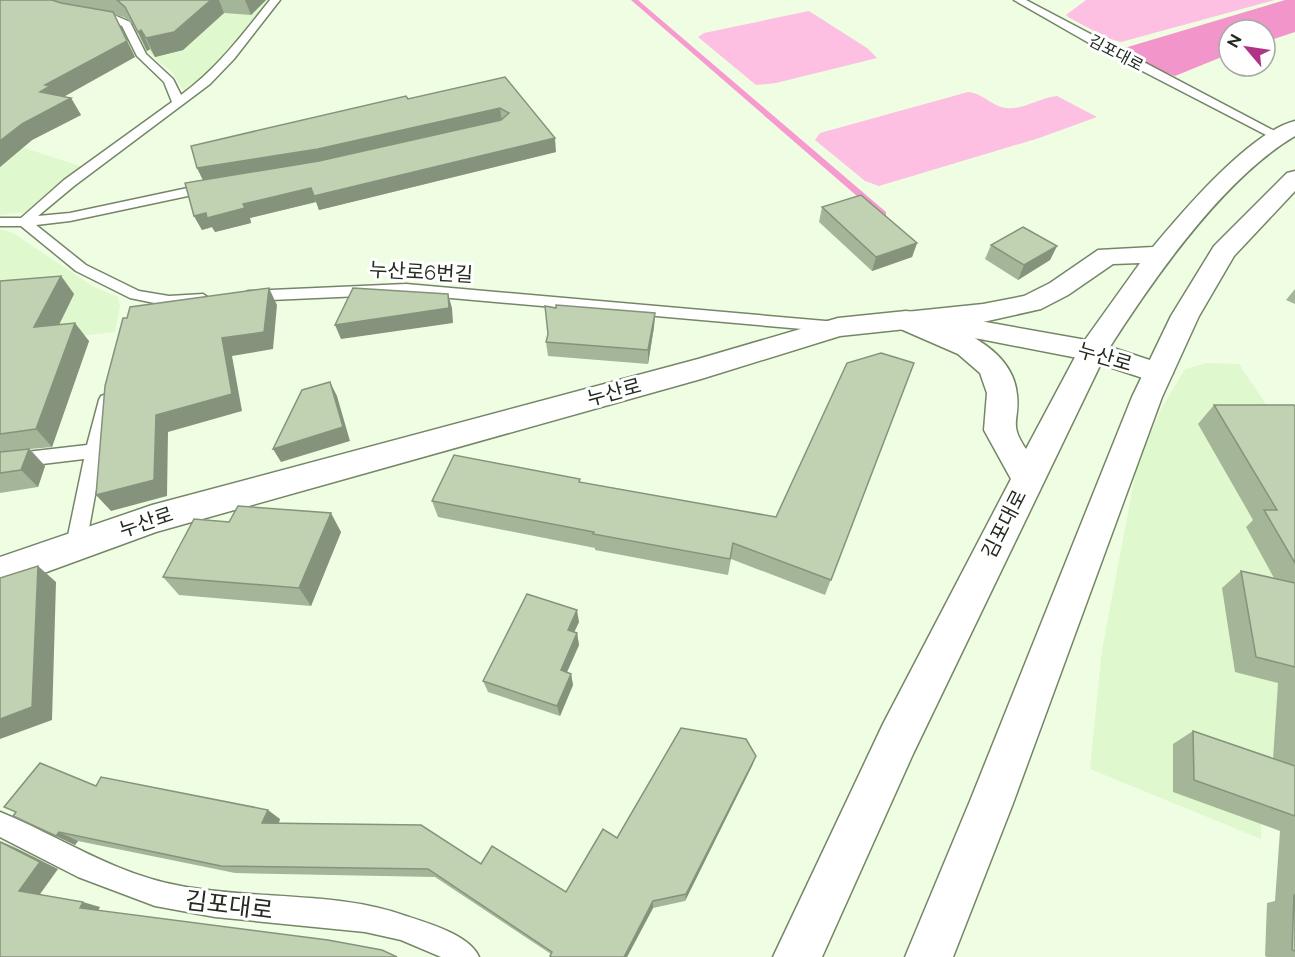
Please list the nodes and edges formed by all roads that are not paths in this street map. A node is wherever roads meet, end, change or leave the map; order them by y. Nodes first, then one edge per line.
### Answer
1 (274, 0) edge
2 (1019, 0) edge
3 (82, 15) edge
4 (178, 104) junction
5 (1286, 131) edge
6 (1295, 178) edge
7 (224, 185) edge
8 (0, 222) edge
9 (24, 222) junction
10 (1160, 255) junction
11 (906, 320) junction
12 (838, 327) junction
13 (1092, 351) junction
14 (1158, 373) junction
15 (112, 384) edge
16 (94, 451) junction
17 (0, 462) edge
18 (1028, 478) junction
19 (75, 545) junction
20 (0, 573) edge
21 (0, 824) edge
22 (466, 957) edge
23 (797, 957) edge
24 (929, 957) edge

1 - 4 lane
2 - 5 lane, 김포대로
3 - 4 lane
4 - 9 lane
5 - 10 main road, 김포대로
6 - 14 main road
7 - 9 lane
8 - 9 lane
9 - 12 lane, 누산로6번길
10 - 11 main road
10 - 13 main road, 김포대로
11 - 12 main road, 누산로
11 - 13 main road, 누산로
11 - 18 main road
12 - 19 main road, 누산로
13 - 14 main road, 누산로
13 - 18 main road, 김포대로
14 - 24 main road
15 - 16 lane
16 - 17 lane
16 - 19 lane
18 - 23 main road, 김포대로
19 - 20 main road, 누산로
21 - 22 lane, 김포대로

